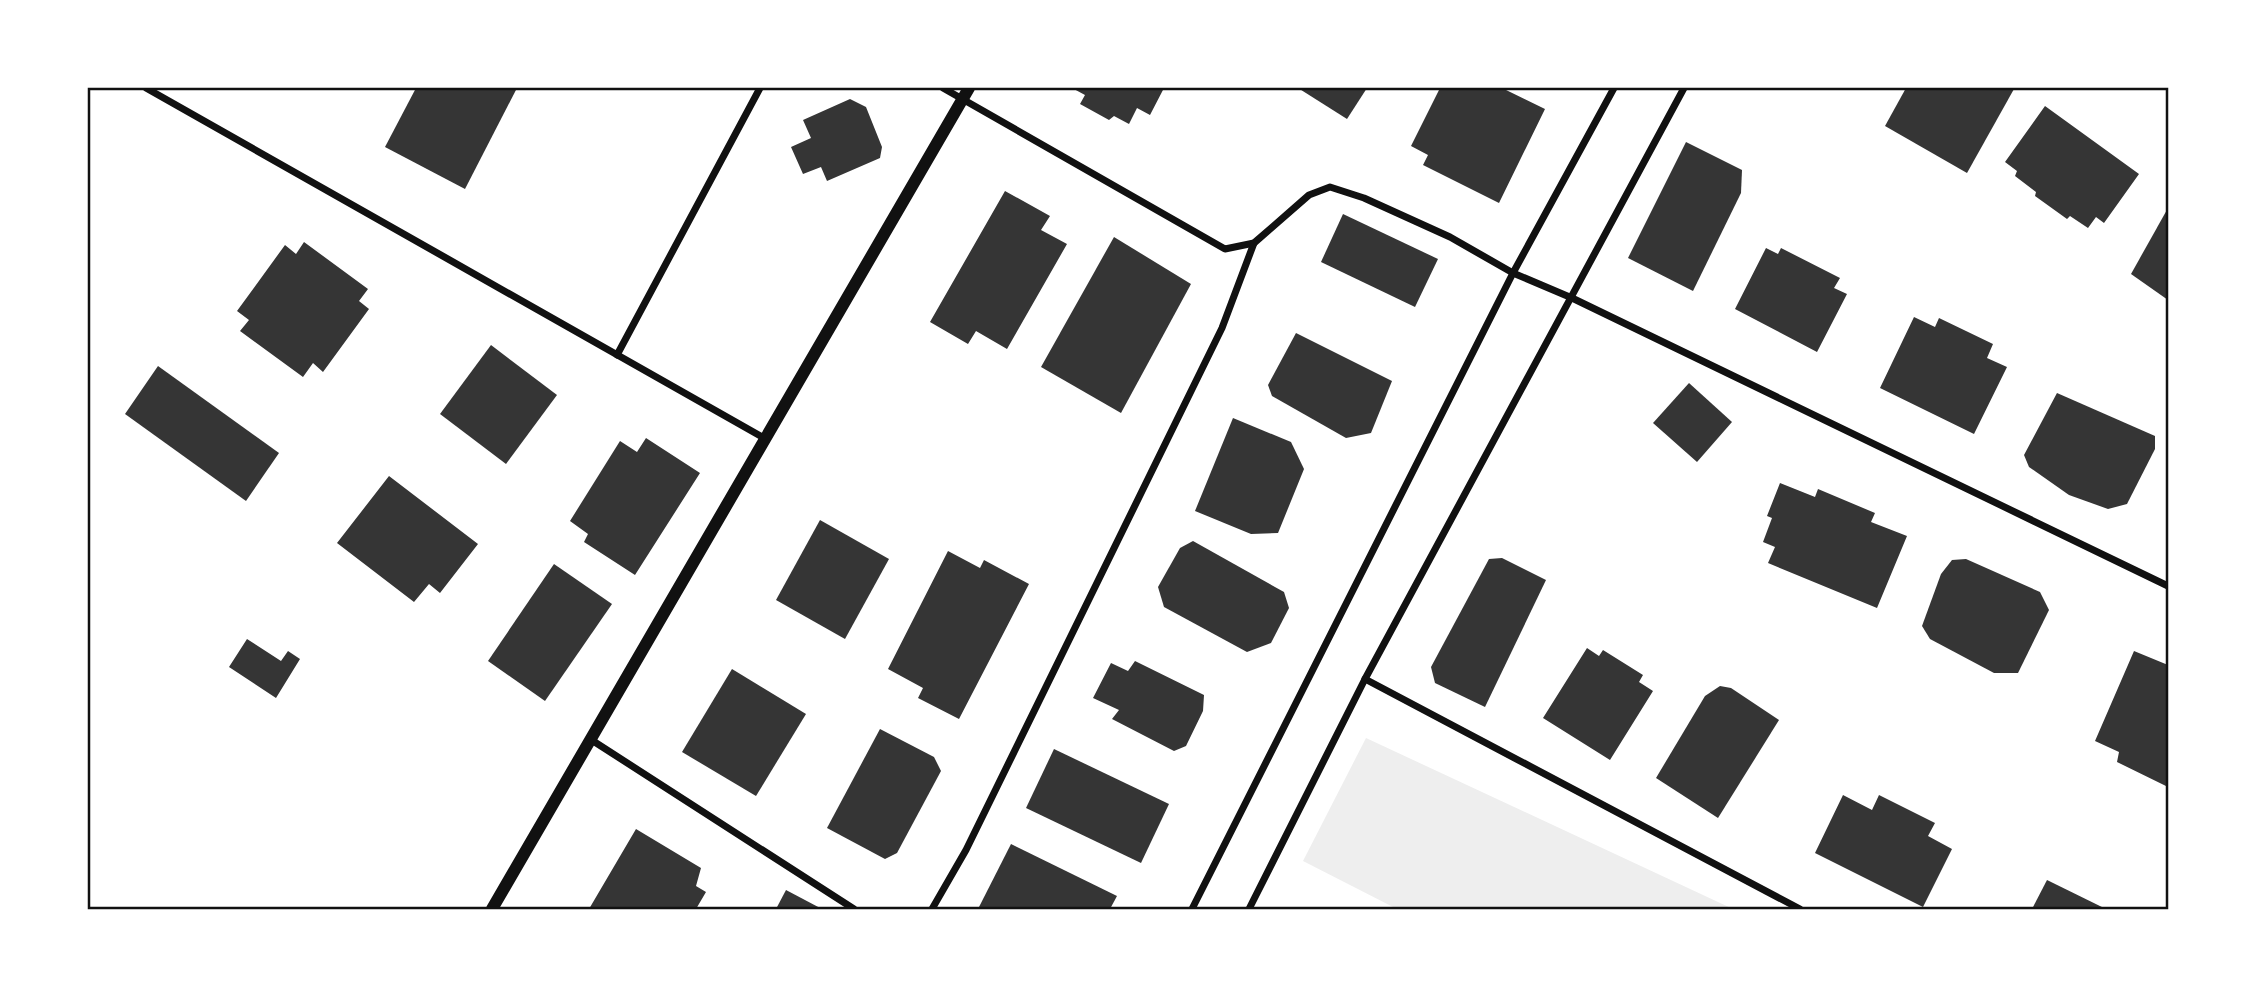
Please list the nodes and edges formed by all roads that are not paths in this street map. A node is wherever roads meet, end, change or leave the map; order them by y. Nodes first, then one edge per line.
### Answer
1 (146, 88) edge
2 (760, 88) edge
3 (943, 88) edge
4 (969, 88) edge
5 (1614, 88) edge
6 (1684, 88) edge
7 (962, 100) junction
8 (1254, 243) junction
9 (1513, 273) junction
10 (1572, 298) junction
11 (617, 355) junction
12 (764, 438) junction
13 (2168, 586) edge
14 (1365, 678) junction
15 (590, 739) junction
16 (1788, 907) edge
17 (492, 909) edge
18 (854, 909) edge
19 (932, 909) edge
20 (1192, 909) edge
21 (1249, 909) edge
22 (1800, 909) edge

1 - 11 street
2 - 11 street
3 - 7 street
4 - 7 street
5 - 9 street
6 - 10 street
7 - 8 street
7 - 12 street
8 - 9 street
8 - 19 street
9 - 10 street
9 - 20 street
10 - 13 street
10 - 14 street
11 - 12 street
12 - 15 street
14 - 16 street
14 - 21 street
15 - 17 street
15 - 18 street
16 - 22 street

